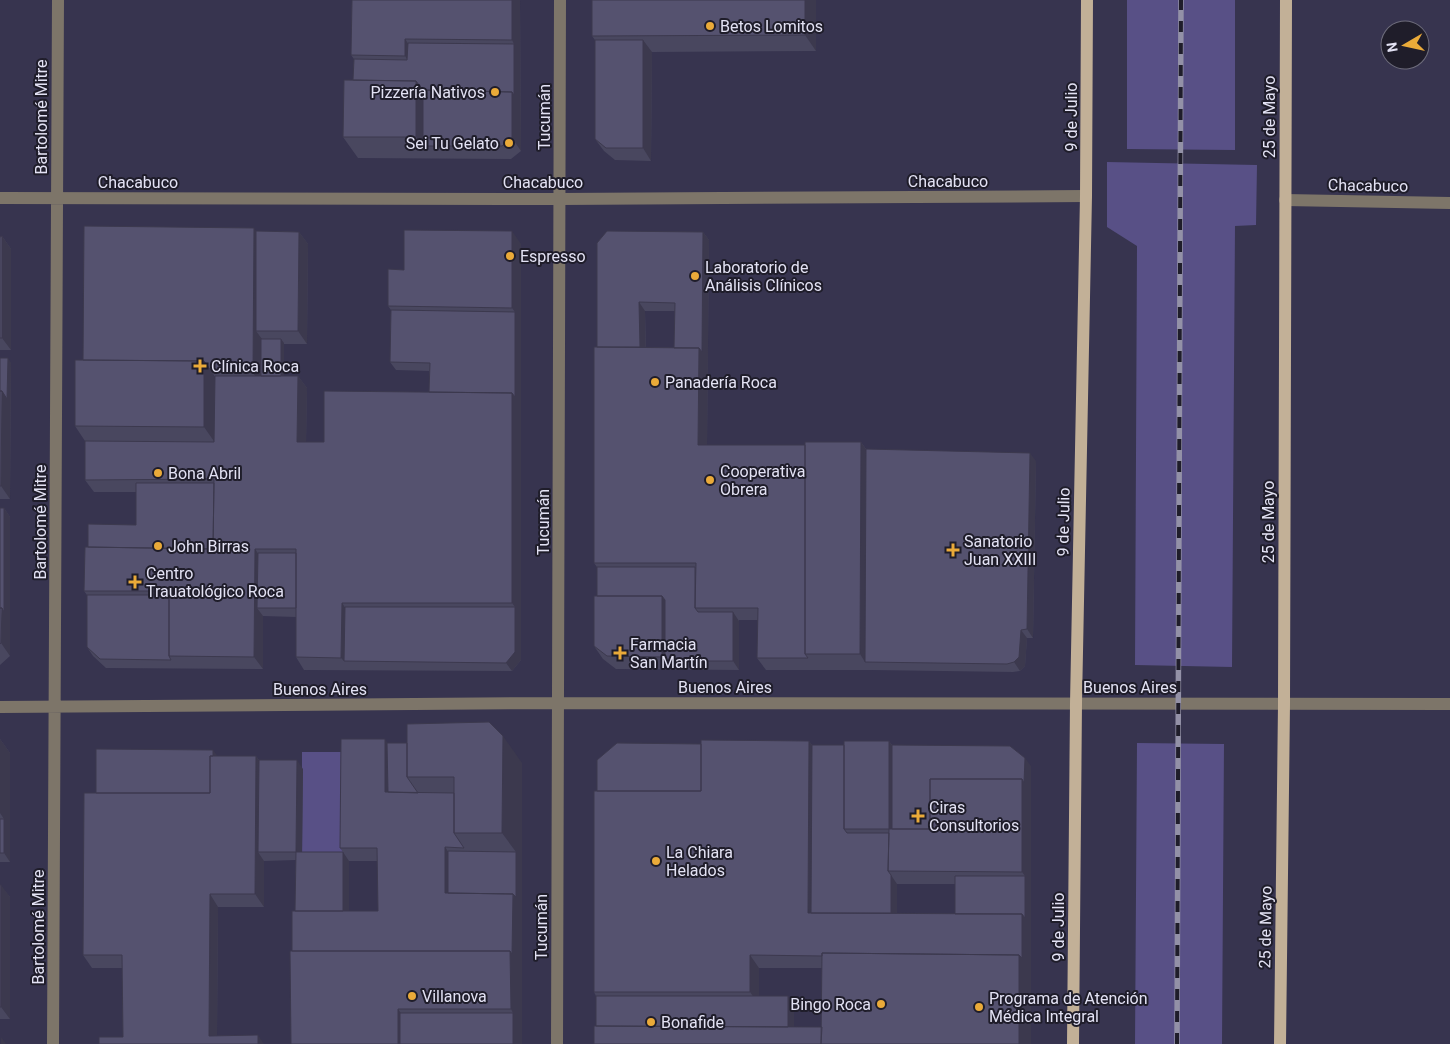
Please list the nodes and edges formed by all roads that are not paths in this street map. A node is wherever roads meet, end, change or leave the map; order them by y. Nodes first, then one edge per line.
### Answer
1 (58, 0) edge
2 (560, 0) edge
3 (1087, 0) edge
4 (1286, 0) edge
5 (1086, 196) junction
6 (0, 198) edge
7 (57, 199) junction
8 (560, 199) junction
9 (1285, 200) junction
10 (1450, 203) edge
11 (558, 703) junction
12 (1076, 703) junction
13 (1284, 704) junction
14 (1450, 704) edge
15 (0, 707) edge
16 (55, 707) junction
17 (53, 1044) edge
18 (557, 1044) edge
19 (1073, 1044) edge
20 (1280, 1044) edge

1 - 7 street, Bartolomé Mitre
2 - 8 street, Tucumán
3 - 5 main road, 9 de Julio
4 - 9 main road, 25 de Mayo
5 - 8 street, Chacabuco
5 - 12 main road, 9 de Julio
6 - 7 street, Chacabuco
7 - 8 street, Chacabuco
7 - 16 street, Bartolomé Mitre
8 - 11 street, Tucumán
9 - 10 street, Chacabuco
9 - 13 main road, 25 de Mayo
11 - 12 street, Buenos Aires
11 - 16 street, Buenos Aires
11 - 18 street, Tucumán
12 - 13 street, Buenos Aires
12 - 19 main road, 9 de Julio
13 - 14 street, Buenos Aires
13 - 20 main road, 25 de Mayo
15 - 16 street, Buenos Aires
16 - 17 street, Bartolomé Mitre

